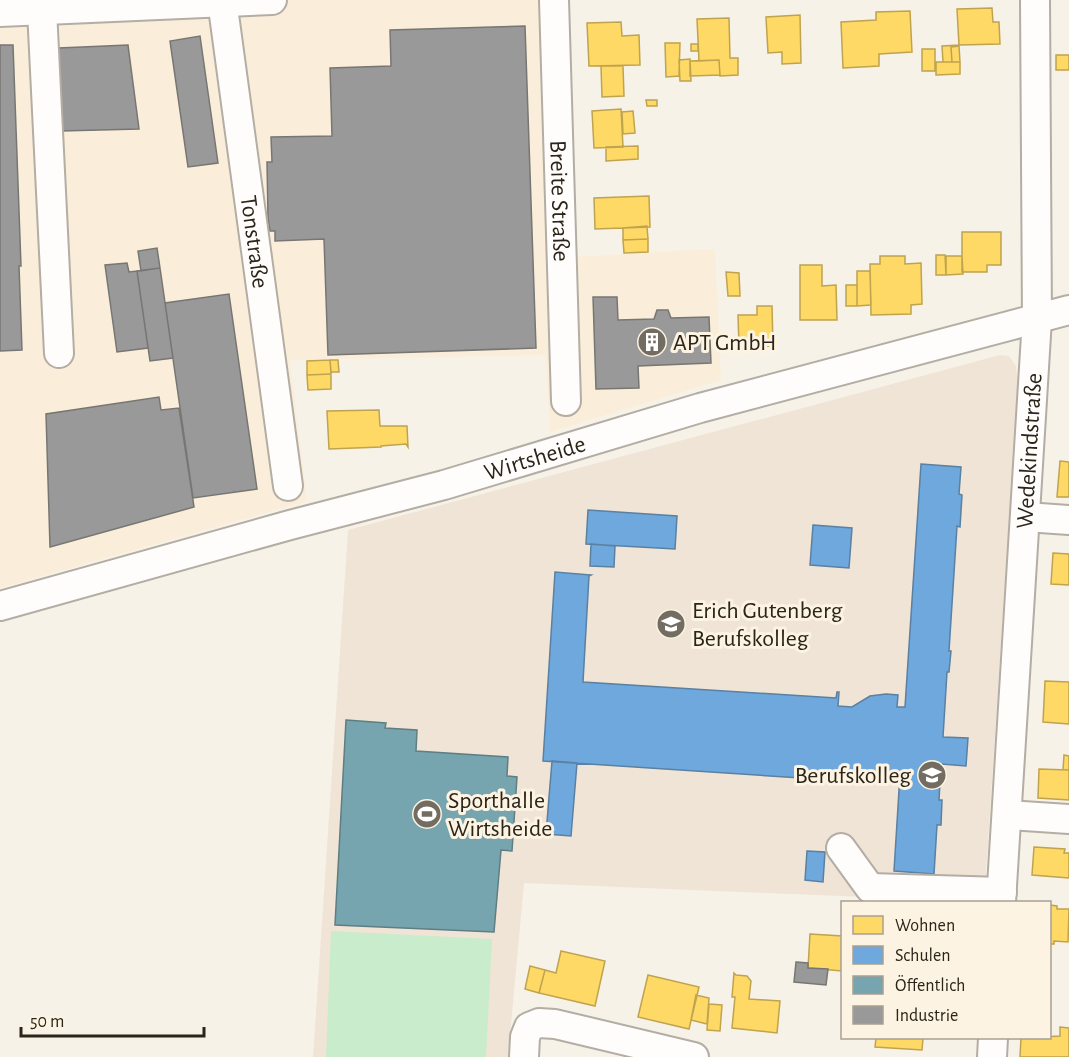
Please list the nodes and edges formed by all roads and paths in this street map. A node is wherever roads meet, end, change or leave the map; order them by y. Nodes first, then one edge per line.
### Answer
1 (272, 0) edge
2 (554, 0) edge
3 (1035, 0) edge
4 (222, 1) edge
5 (42, 10) junction
6 (0, 12) edge
7 (1069, 310) edge
8 (1037, 320) junction
9 (59, 353) dead end
10 (566, 401) dead end
11 (288, 486) dead end
12 (1026, 517) junction
13 (1069, 520) edge
14 (0, 606) edge
15 (1006, 814) junction
16 (1069, 819) edge
17 (841, 848) dead end
18 (1001, 897) edge
19 (993, 1039) edge
20 (524, 1057) edge
21 (694, 1057) edge
22 (992, 1057) edge

1 - 4 street
2 - 10 street, Breite Straße
3 - 8 street, Wedekindstraße
4 - 5 street
4 - 11 street, Tonstraße
5 - 6 street
5 - 9 street
7 - 8 street, Wirtsheide
8 - 12 street, Wedekindstraße
8 - 14 street, Wirtsheide
12 - 13 street
12 - 15 street, Wedekindstraße
15 - 16 street
15 - 18 street, Wedekindstraße
17 - 18 street
19 - 22 street
20 - 21 street

